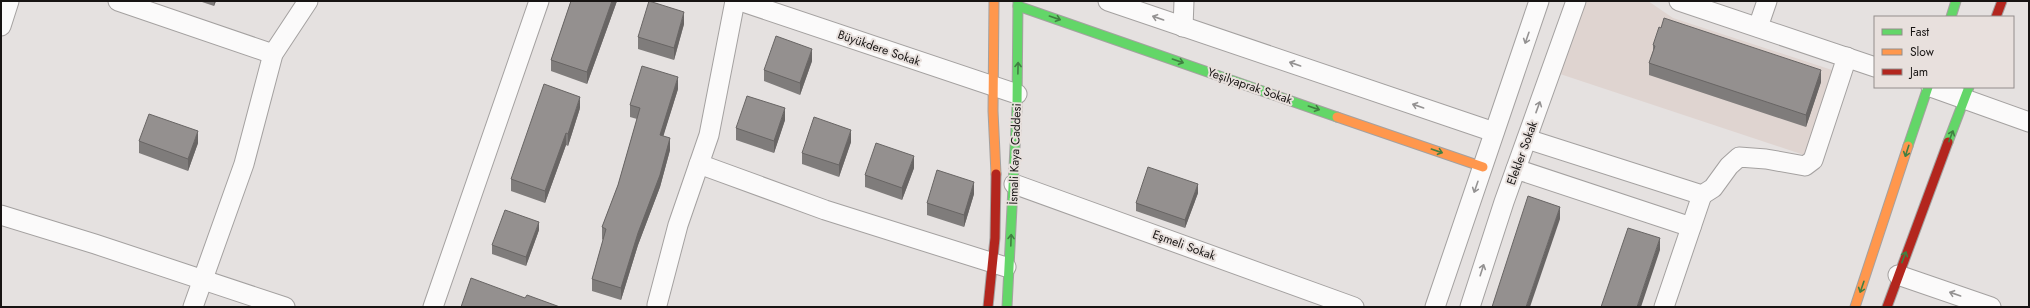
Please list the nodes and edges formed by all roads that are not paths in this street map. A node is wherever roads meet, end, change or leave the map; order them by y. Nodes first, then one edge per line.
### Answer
1 (9, 1) edge
2 (118, 1) edge
3 (308, 1) edge
4 (539, 1) edge
5 (735, 1) edge
6 (740, 1) edge
7 (994, 1) edge
8 (1108, 1) edge
9 (1184, 1) edge
10 (1539, 1) edge
11 (1576, 1) edge
12 (1679, 1) edge
13 (1767, 1) edge
14 (1956, 1) edge
15 (2002, 1) edge
16 (1018, 3) edge
17 (1951, 16) edge
18 (1996, 16) edge
19 (1, 26) edge
20 (1183, 27) junction
21 (1758, 27) junction
22 (273, 54) junction
23 (1847, 57) junction
24 (1874, 67) edge
25 (993, 86) junction
26 (1929, 88) edge
27 (1935, 88) edge
28 (1967, 93) edge
29 (1017, 94) junction
30 (2029, 122) edge
31 (1494, 132) junction
32 (1527, 138) junction
33 (699, 164) junction
34 (1483, 167) junction
35 (1516, 169) junction
36 (1014, 184) junction
37 (1702, 195) junction
38 (1, 215) edge
39 (1691, 227) junction
40 (1002, 266) junction
41 (1898, 275) junction
42 (202, 279) junction
43 (659, 306) edge
44 (1890, 306) edge
45 (192, 307) edge
46 (285, 307) edge
47 (433, 307) edge
48 (988, 307) edge
49 (1007, 307) edge
50 (1354, 307) edge
51 (1435, 307) edge
52 (1470, 307) edge
53 (1664, 307) edge
54 (1855, 307) edge
55 (1991, 307) edge

1 - 19 street
2 - 22 street
3 - 22 street
4 - 47 street
5 - 33 street
6 - 25 street, Büyükdere Sokak
7 - 25 street
20 -> 8 street
9 - 20 street
10 -> 31 street
32 -> 11 street, Elekler Sokak
12 - 21 street
13 - 21 street
14 - 17 street
15 - 18 street
29 -> 16 street, İsmali Kaya Caddesi
16 -> 34 street, Yeşilyaprak Sokak
31 -> 20 street
21 - 23 street
22 - 42 street
23 - 24 street
23 - 37 street
25 - 29 street, Büyükdere Sokak
25 - 40 street
26 -> 54 street
27 - 28 street
28 - 30 street
41 -> 28 street
29 - 36 street, İsmali Kaya Caddesi
31 - 34 street
32 - 35 street, Elekler Sokak
32 - 37 street
33 - 40 street
33 - 43 street
34 -> 51 street
35 - 39 street
52 -> 35 street, Elekler Sokak
40 -> 36 street, İsmali Kaya Caddesi
36 - 50 street, Eşmeli Sokak
37 - 39 street
38 - 42 street
39 - 53 street
40 - 48 street
40 - 49 street, İsmali Kaya Caddesi
41 - 44 street
55 -> 41 street
42 - 45 street
42 - 46 street

